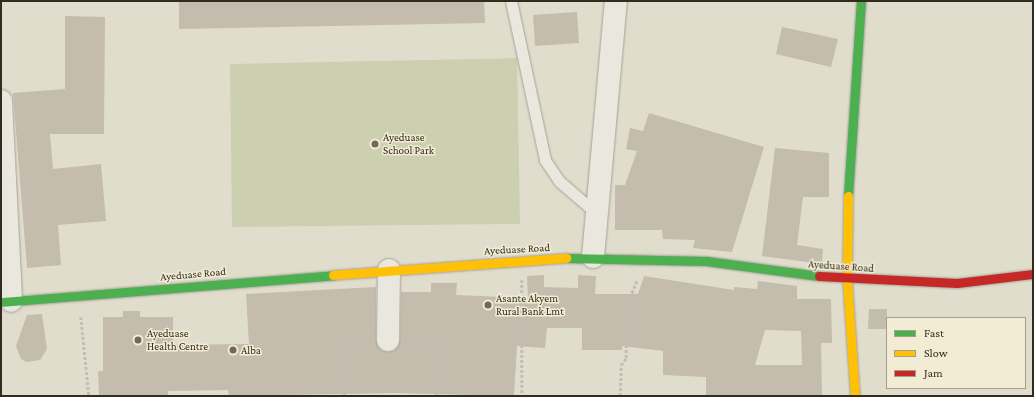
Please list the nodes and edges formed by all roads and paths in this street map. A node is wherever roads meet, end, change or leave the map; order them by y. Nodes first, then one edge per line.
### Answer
1 (511, 1) edge
2 (616, 1) edge
3 (861, 1) edge
4 (1, 101) edge
5 (2, 136) edge
6 (595, 212) junction
7 (593, 257) junction
8 (640, 257) junction
9 (521, 259) junction
10 (389, 270) junction
11 (1033, 274) edge
12 (847, 280) junction
13 (66, 296) junction
14 (6, 301) edge
15 (388, 340) junction
16 (89, 396) edge
17 (344, 396) edge
18 (437, 396) edge
19 (522, 396) edge
20 (620, 396) edge
21 (855, 396) edge

1 - 6 lane
2 - 6 street
3 - 12 street
4 - 5 street
5 - 14 street
6 - 7 street
7 - 8 street, Ayeduase Road
7 - 9 street, Ayeduase Road
8 - 12 street, Ayeduase Road
8 - 20 path
9 - 10 street, Ayeduase Road
9 - 19 path
10 - 13 street, Ayeduase Road
10 - 15 street
11 - 12 street, Ayeduase Road
12 - 21 street
13 - 14 street, Ayeduase Road
13 - 16 path
15 - 17 path
15 - 18 path

